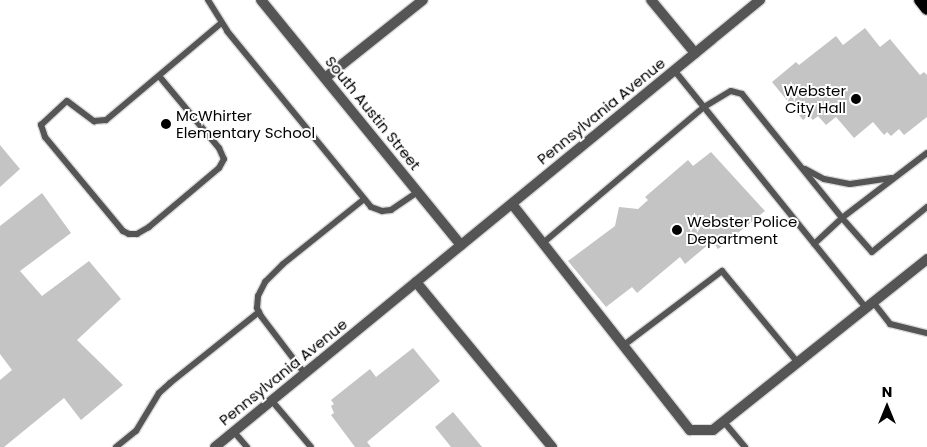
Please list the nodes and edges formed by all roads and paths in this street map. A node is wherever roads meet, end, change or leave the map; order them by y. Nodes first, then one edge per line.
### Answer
1 (208, 0) edge
2 (261, 0) edge
3 (423, 0) edge
4 (651, 0) edge
5 (760, 0) edge
6 (920, 0) edge
7 (927, 9) edge
8 (221, 23) junction
9 (694, 53) junction
10 (674, 70) junction
11 (159, 76) junction
12 (325, 78) junction
13 (704, 107) junction
14 (927, 153) edge
15 (800, 166) junction
16 (897, 176) junction
17 (418, 192) junction
18 (364, 199) junction
19 (512, 204) junction
20 (927, 207) edge
21 (842, 218) junction
22 (543, 244) junction
23 (814, 244) junction
24 (461, 245) junction
25 (927, 259) edge
26 (416, 282) junction
27 (870, 305) junction
28 (259, 312) junction
29 (927, 333) edge
30 (624, 346) junction
31 (798, 363) junction
32 (305, 374) junction
33 (272, 401) junction
34 (724, 422) junction
35 (234, 432) junction
36 (116, 447) edge
37 (215, 447) edge
38 (247, 447) edge
39 (311, 447) edge
40 (552, 447) edge
41 (745, 447) edge

1 - 8 lane
2 - 12 street, South Austin Street
3 - 12 street
4 - 9 street
5 - 9 street, Pennsylvania Avenue
6 - 7 main road
8 - 11 lane
8 - 18 lane
9 - 10 street, Pennsylvania Avenue
10 - 13 lane
10 - 19 street, Pennsylvania Avenue
11 - 11 lane
12 - 17 street, South Austin Street
13 - 15 lane
13 - 22 lane
13 - 23 lane
14 - 16 lane
15 - 16 lane
15 - 21 lane
16 - 21 lane
17 - 18 lane
17 - 24 street, South Austin Street
18 - 28 lane
19 - 22 street
19 - 24 street, Pennsylvania Avenue
20 - 21 lane
21 - 23 lane
22 - 30 street
23 - 27 lane
24 - 26 street, Pennsylvania Avenue
25 - 27 street
26 - 32 street, Pennsylvania Avenue
26 - 40 street
27 - 29 lane
27 - 31 street
28 - 32 lane
28 - 36 lane
30 - 31 lane
30 - 34 street
31 - 34 street
32 - 33 street, Pennsylvania Avenue
33 - 35 street, Pennsylvania Avenue
33 - 39 lane
34 - 41 lane
35 - 37 street, Pennsylvania Avenue
35 - 38 lane

